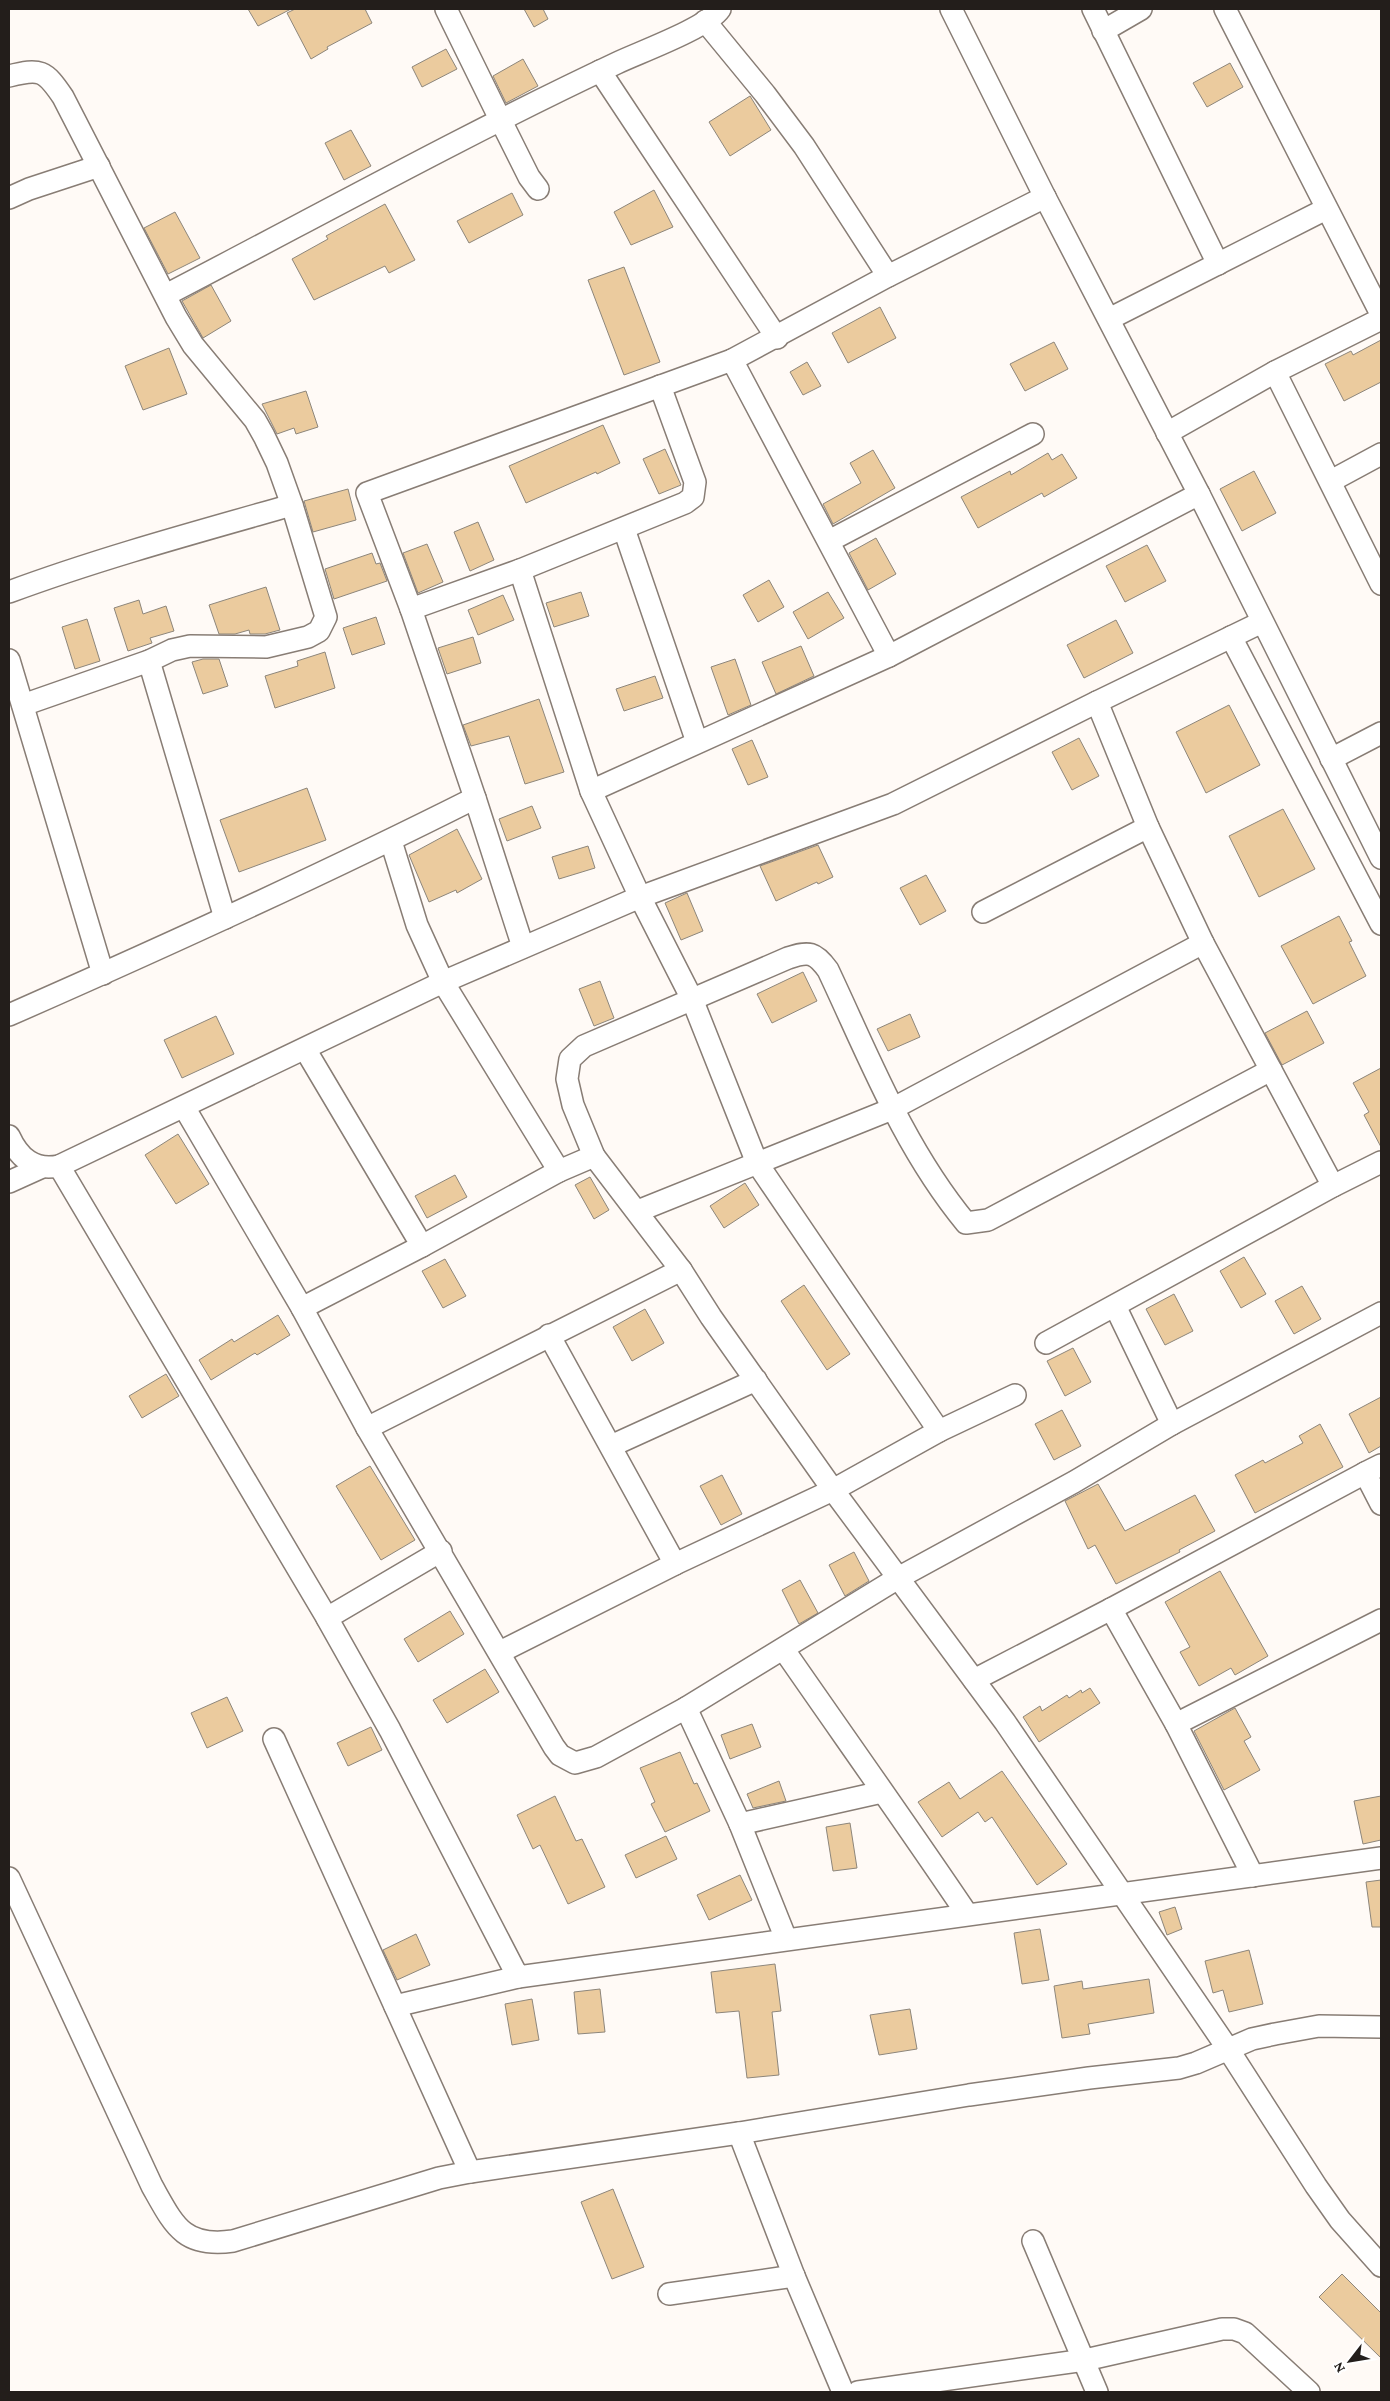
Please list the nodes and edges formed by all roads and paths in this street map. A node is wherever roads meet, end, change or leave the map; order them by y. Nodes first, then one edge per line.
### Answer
1 (446, 9) edge
2 (950, 9) edge
3 (1093, 9) edge
4 (1141, 9) edge
5 (1225, 9) edge
6 (712, 15) edge
7 (1103, 31) junction
8 (600, 71) junction
9 (9, 76) edge
10 (500, 120) junction
11 (99, 166) junction
12 (538, 189) dead end
13 (9, 198) edge
14 (1045, 198) junction
15 (1326, 208) junction
16 (1218, 264) junction
17 (888, 276) junction
18 (166, 295) junction
19 (1381, 314) edge
20 (1109, 319) junction
21 (1381, 319) edge
22 (777, 338) junction
23 (732, 360) junction
24 (1275, 372) junction
25 (660, 386) junction
26 (1033, 434) dead end
27 (1167, 434) junction
28 (1381, 454) edge
29 (1331, 481) junction
30 (1199, 494) junction
31 (292, 505) junction
32 (624, 529) junction
33 (828, 542) junction
34 (520, 570) junction
35 (1381, 584) edge
36 (9, 592) edge
37 (411, 609) junction
38 (1262, 622) junction
39 (1232, 637) junction
40 (889, 656) junction
41 (9, 660) edge
42 (149, 661) junction
43 (1097, 702) junction
44 (23, 704) junction
45 (1316, 730) junction
46 (1381, 733) edge
47 (697, 742) junction
48 (1288, 745) junction
49 (1331, 759) junction
50 (591, 791) junction
51 (475, 798) junction
52 (1148, 826) junction
53 (391, 841) junction
54 (1381, 858) edge
55 (640, 897) junction
56 (983, 912) dead end
57 (225, 918) junction
58 (1381, 924) edge
59 (1203, 943) junction
60 (523, 947) junction
61 (103, 974) junction
62 (443, 982) junction
63 (692, 999) junction
64 (9, 1015) edge
65 (305, 1049) junction
66 (1271, 1070) junction
67 (184, 1107) junction
68 (892, 1109) junction
69 (9, 1136) edge
70 (594, 1156) junction
71 (1381, 1162) edge
72 (757, 1163) junction
73 (49, 1167) junction
74 (559, 1171) junction
75 (9, 1182) edge
76 (1333, 1186) junction
77 (638, 1211) junction
78 (422, 1246) junction
79 (681, 1270) junction
80 (1115, 1306) junction
81 (302, 1308) junction
82 (1381, 1313) edge
83 (549, 1335) junction
84 (1046, 1343) dead end
85 (756, 1380) junction
86 (1015, 1395) dead end
87 (1172, 1424) junction
88 (367, 1428) junction
89 (939, 1431) junction
90 (611, 1446) junction
91 (1373, 1469) edge
92 (833, 1490) junction
93 (1381, 1504) edge
94 (441, 1551) junction
95 (675, 1564) junction
96 (898, 1578) junction
97 (1111, 1609) junction
98 (327, 1618) junction
99 (1381, 1620) edge
100 (784, 1650) junction
101 (500, 1652) junction
102 (974, 1680) junction
103 (686, 1708) junction
104 (1176, 1724) junction
105 (274, 1739) dead end
106 (882, 1792) junction
107 (740, 1824) junction
108 (1381, 1858) edge
109 (1253, 1876) junction
110 (9, 1878) edge
111 (1123, 1892) junction
112 (967, 1914) junction
113 (786, 1939) junction
114 (518, 1977) junction
115 (395, 2006) junction
116 (1381, 2027) edge
117 (1228, 2049) junction
118 (739, 2133) junction
119 (470, 2172) junction
120 (1033, 2241) dead end
121 (1381, 2266) edge
122 (794, 2276) junction
123 (670, 2294) dead end
124 (1085, 2360) junction
125 (843, 2392) edge
126 (858, 2392) edge
127 (1097, 2392) edge
128 (1309, 2392) edge

1 - 10 street
2 - 14 street
3 - 7 street
4 - 7 street
5 - 15 street
6 - 8 street
6 - 17 street
7 - 16 street
8 - 10 street
8 - 22 street
9 - 11 street
10 - 12 street
10 - 18 street
11 - 13 street
11 - 18 street
14 - 17 street
14 - 20 street
15 - 16 street
15 - 19 street
16 - 20 street
17 - 22 street
18 - 31 street
20 - 27 street
21 - 24 street
22 - 23 street
23 - 25 street
23 - 33 street
24 - 27 street
24 - 29 street
25 - 32 street
25 - 37 street
26 - 33 street
27 - 30 street
28 - 29 street
29 - 35 street
30 - 38 street
30 - 40 street
31 - 36 street
31 - 42 street
32 - 34 street
32 - 47 street
33 - 40 street
34 - 37 street
34 - 50 street
37 - 51 street
38 - 39 street
38 - 45 street
39 - 43 street
39 - 48 street
40 - 47 street
41 - 44 street
42 - 44 street
42 - 57 street
43 - 52 street
43 - 55 street
44 - 61 street
45 - 48 street
45 - 49 street
46 - 49 street
47 - 50 street
48 - 58 street
49 - 54 street
50 - 55 street
51 - 53 street
51 - 60 street
52 - 56 street
52 - 59 street
53 - 57 street
53 - 62 street
55 - 60 street
55 - 63 street
57 - 61 street
59 - 66 street
59 - 68 street
60 - 62 street
61 - 64 street
62 - 65 street
62 - 74 street
63 - 68 street
63 - 70 street
63 - 72 street
65 - 67 street
65 - 78 street
66 - 68 street
66 - 76 street
67 - 73 street
67 - 81 street
68 - 72 street
69 - 73 street
70 - 74 street
70 - 77 street
71 - 76 street
72 - 77 street
72 - 89 street
73 - 75 street
73 - 98 street
74 - 78 street
76 - 80 street
77 - 79 street
78 - 81 street
79 - 83 street
79 - 85 street
80 - 84 street
80 - 87 street
81 - 88 street
82 - 87 street
83 - 88 street
83 - 90 street
85 - 90 street
85 - 92 street
86 - 89 street
87 - 96 street
88 - 94 street
89 - 92 street
90 - 95 street
91 - 93 street
91 - 97 street
92 - 95 street
92 - 96 street
94 - 98 street
94 - 101 street
95 - 101 street
96 - 100 street
96 - 102 street
97 - 102 street
97 - 104 street
98 - 114 street
99 - 104 street
100 - 103 street
100 - 106 street
101 - 103 street
102 - 111 street
103 - 107 street
104 - 109 street
105 - 115 street
106 - 107 street
106 - 112 street
107 - 113 street
108 - 109 street
109 - 111 street
110 - 119 street
111 - 112 street
111 - 117 street
112 - 113 street
113 - 114 street
114 - 115 street
115 - 119 street
116 - 117 street
117 - 118 street
117 - 121 street
118 - 119 street
118 - 122 street
120 - 124 street
122 - 123 street
122 - 125 street
124 - 126 street
124 - 127 street
124 - 128 street

